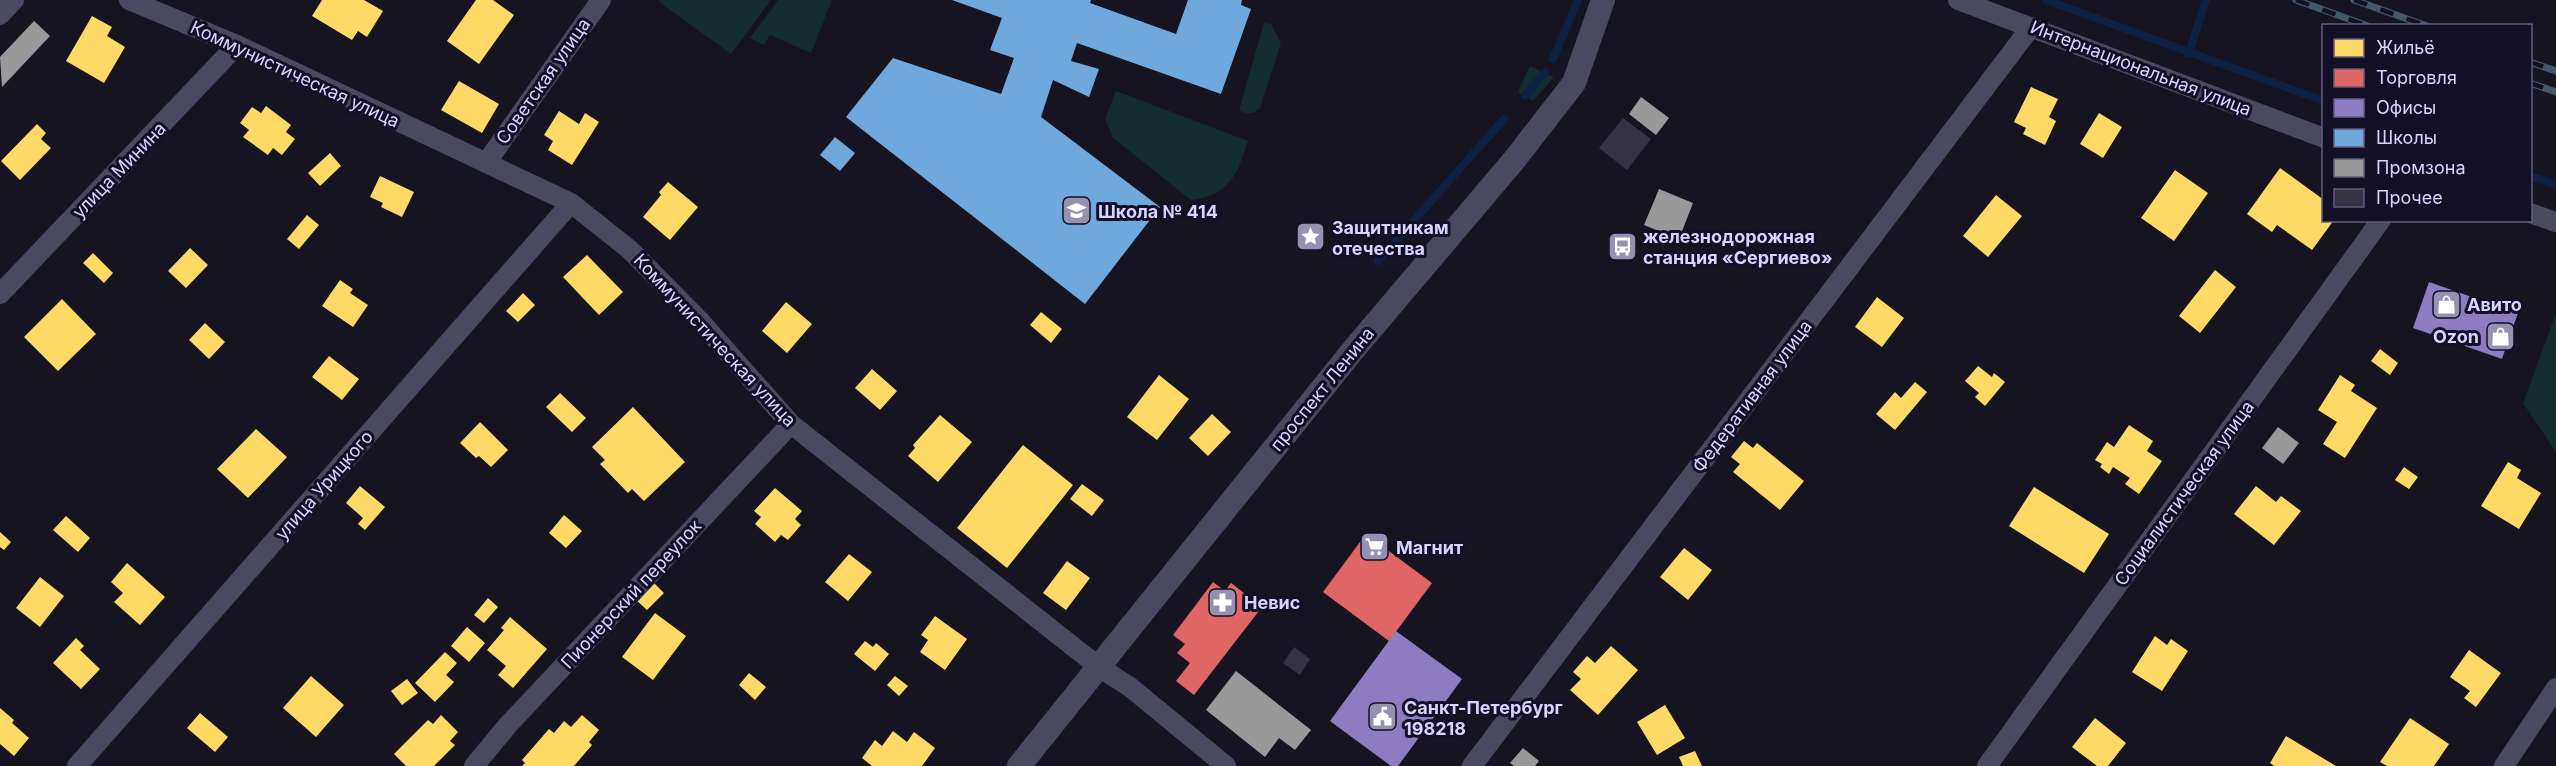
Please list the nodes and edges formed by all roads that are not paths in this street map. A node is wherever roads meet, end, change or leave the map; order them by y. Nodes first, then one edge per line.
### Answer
1 (14, 0) edge
2 (129, 0) edge
3 (601, 0) edge
4 (1603, 0) edge
5 (1959, 0) edge
6 (0, 15) edge
7 (2031, 27) junction
8 (237, 45) junction
9 (2322, 137) edge
10 (486, 163) junction
11 (571, 203) junction
12 (2532, 214) edge
13 (2380, 222) edge
14 (2556, 222) edge
15 (0, 294) edge
16 (791, 424) junction
17 (1099, 667) junction
18 (2556, 688) edge
19 (77, 766) edge
20 (474, 766) edge
21 (1019, 766) edge
22 (1226, 766) edge
23 (1472, 766) edge
24 (1987, 766) edge
25 (2504, 766) edge

1 - 6 street
2 - 8 street, Коммунистическая улица
3 - 10 street, Советская улица
4 - 17 street, проспект Ленина
5 - 7 street, Интернациональная улица
7 - 9 street, Интернациональная улица
7 - 23 street, Федеративная улица
8 - 10 street, Коммунистическая улица
8 - 15 street, улица Минина
10 - 11 street, Коммунистическая улица
11 - 16 street, Коммунистическая улица
11 - 19 street, улица Урицкого
12 - 14 street
13 - 24 street, Социалистическая улица
16 - 17 street, Коммунистическая улица
16 - 20 street, Пионерский переулок
17 - 21 street, проспект Ленина
17 - 22 street, Коммунистическая улица
18 - 25 street

